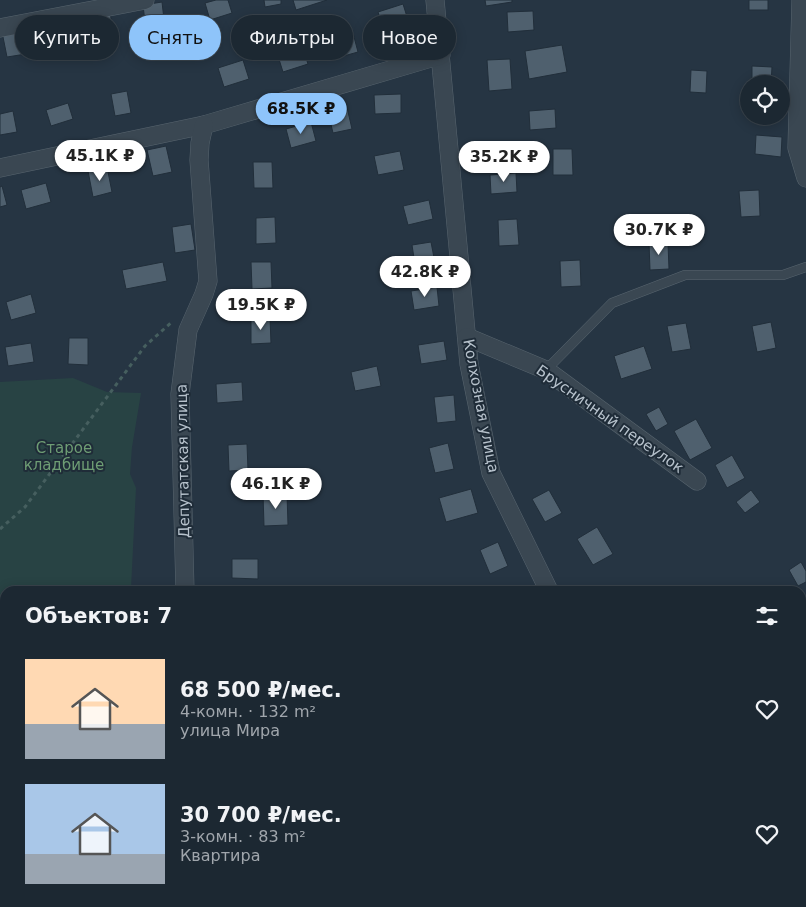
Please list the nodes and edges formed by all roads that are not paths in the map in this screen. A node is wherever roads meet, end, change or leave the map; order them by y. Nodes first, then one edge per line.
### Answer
1 (145, 0) edge
2 (435, 0) edge
3 (801, 0) edge
4 (437, 15) edge
5 (0, 28) edge
6 (424, 60) edge
7 (441, 60) edge
8 (204, 125) junction
9 (0, 168) edge
10 (806, 178) edge
11 (806, 267) edge
12 (467, 337) junction
13 (546, 370) junction
14 (697, 481) dead end
15 (185, 586) edge
16 (547, 586) edge

1 - 5 street
2 - 4 street, Колхозная улица
3 - 10 street
6 - 8 street
7 - 12 street, Колхозная улица
8 - 9 street
8 - 15 street, Депутатская улица
11 - 13 lane
12 - 13 street, Брусничный переулок
12 - 16 street, Колхозная улица
13 - 14 street, Брусничный переулок

